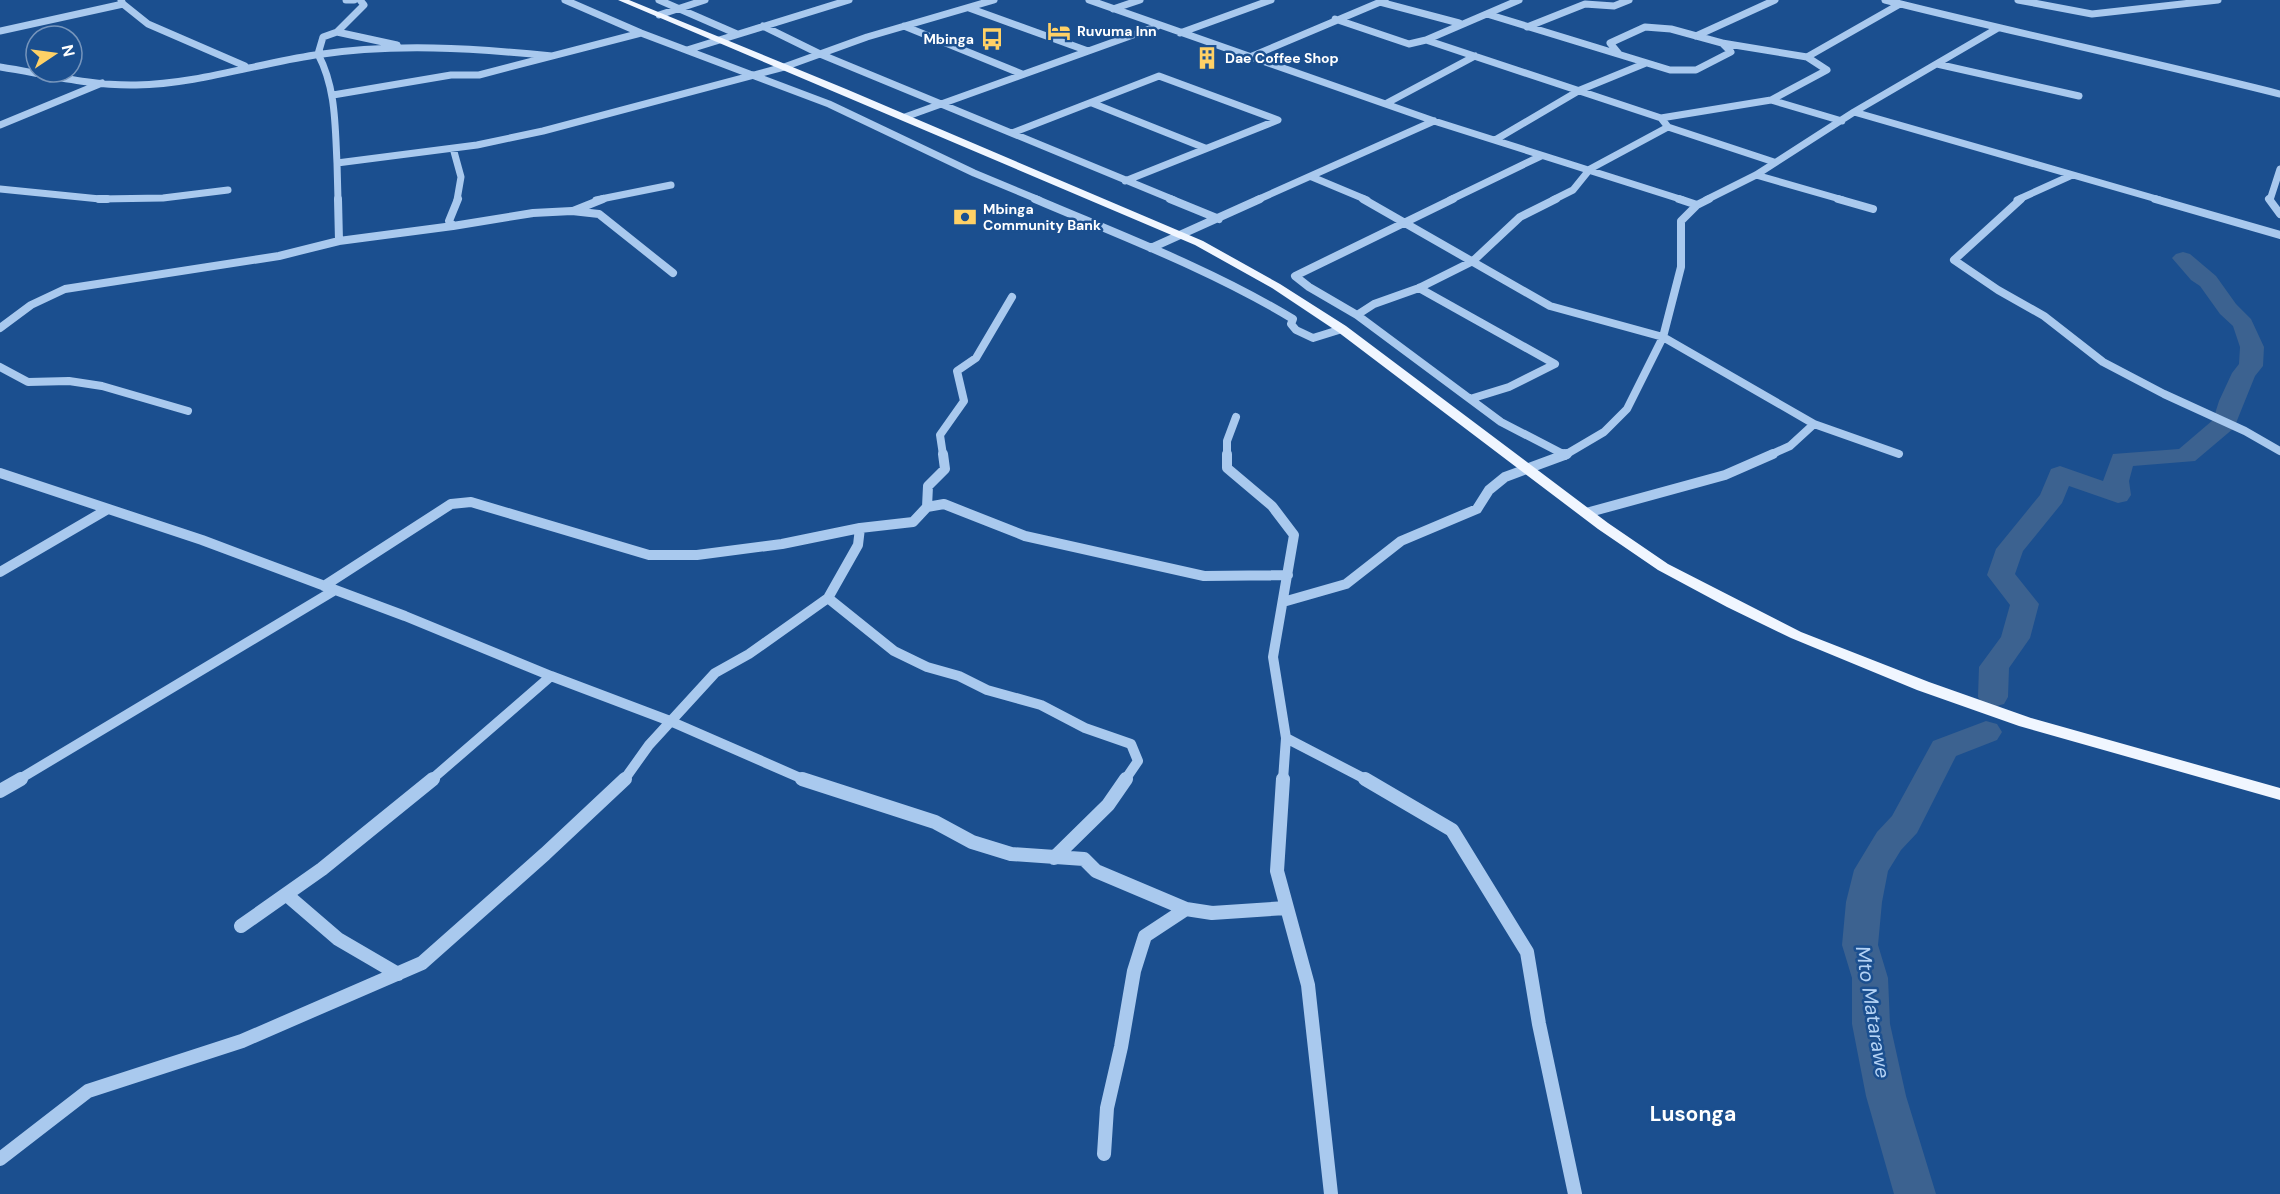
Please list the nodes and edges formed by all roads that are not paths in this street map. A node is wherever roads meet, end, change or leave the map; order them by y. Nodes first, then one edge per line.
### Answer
1 (346, 0) edge
2 (354, 0) edge
3 (360, 0) edge
4 (565, 0) edge
5 (622, 0) edge
6 (659, 0) edge
7 (705, 0) edge
8 (849, 0) edge
9 (994, 0) edge
10 (1089, 0) edge
11 (1140, 0) edge
12 (1271, 0) edge
13 (1519, 0) edge
14 (1629, 0) edge
15 (1775, 0) edge
16 (1885, 0) edge
17 (2018, 0) edge
18 (2218, 0) edge
19 (1383, 1) edge
20 (122, 2) edge
21 (1900, 4) junction
22 (678, 8) junction
23 (969, 8) junction
24 (1113, 9) junction
25 (1487, 14) junction
26 (659, 15) junction
27 (1335, 19) junction
28 (1459, 23) junction
29 (763, 26) junction
30 (904, 26) junction
31 (1158, 26) junction
32 (1527, 27) junction
33 (1998, 28) junction
34 (0, 31) edge
35 (337, 32) junction
36 (641, 33) junction
37 (1180, 33) junction
38 (737, 34) junction
39 (1696, 36) junction
40 (719, 40) junction
41 (1426, 40) junction
42 (1722, 43) junction
43 (409, 47) junction
44 (687, 50) junction
45 (1088, 51) junction
46 (318, 54) junction
47 (820, 54) junction
48 (1619, 54) junction
49 (552, 56) junction
50 (1475, 56) junction
51 (1250, 57) junction
52 (1807, 57) junction
53 (1646, 63) junction
54 (1937, 64) junction
55 (0, 67) edge
56 (246, 67) junction
57 (784, 67) junction
58 (756, 74) junction
59 (1022, 74) junction
60 (102, 82) junction
61 (1580, 90) junction
62 (2280, 94) edge
63 (333, 95) junction
64 (2079, 96) dead end
65 (1771, 100) junction
66 (1092, 103) junction
67 (1387, 103) junction
68 (940, 104) junction
69 (1854, 112) junction
70 (905, 117) junction
71 (1661, 118) junction
72 (1434, 121) junction
73 (1842, 121) junction
74 (0, 125) edge
75 (1668, 127) junction
76 (1012, 133) junction
77 (1495, 140) junction
78 (453, 148) junction
79 (1205, 148) junction
80 (1541, 156) junction
81 (1774, 162) junction
82 (338, 163) junction
83 (1590, 169) junction
84 (2280, 169) edge
85 (1756, 175) junction
86 (2070, 176) junction
87 (1312, 177) junction
88 (1125, 181) junction
89 (671, 185) dead end
90 (0, 189) edge
91 (228, 190) dead end
92 (1696, 205) junction
93 (1873, 209) dead end
94 (572, 211) junction
95 (2280, 214) edge
96 (1220, 219) junction
97 (1407, 222) junction
98 (453, 226) junction
99 (1184, 234) junction
100 (2280, 235) edge
101 (339, 241) junction
102 (1151, 248) junction
103 (1473, 261) junction
104 (673, 273) dead end
105 (1419, 288) junction
106 (1012, 297) dead end
107 (1357, 315) junction
108 (1, 326) edge
109 (1342, 329) junction
110 (1663, 337) junction
111 (0, 368) edge
112 (1470, 399) junction
113 (188, 411) dead end
114 (1236, 417) dead end
115 (1814, 424) junction
116 (2280, 451) edge
117 (1899, 453) dead end
118 (1565, 455) junction
119 (1528, 469) junction
120 (0, 473) edge
121 (927, 507) junction
122 (108, 509) junction
123 (1586, 513) junction
124 (860, 528) junction
125 (0, 572) edge
126 (1288, 575) junction
127 (329, 588) junction
128 (828, 598) junction
129 (1283, 602) junction
130 (551, 676) junction
131 (670, 721) junction
132 (1286, 738) junction
133 (0, 791) edge
134 (2280, 795) edge
135 (1054, 858) junction
136 (288, 896) junction
137 (1286, 908) junction
138 (1186, 909) junction
139 (241, 926) dead end
140 (398, 974) junction
141 (1104, 1154) dead end
142 (0, 1159) edge
143 (1331, 1194) edge
144 (1575, 1194) edge

1 - 2 street
3 - 35 street
4 - 36 street
5 - 26 main road
6 - 22 street
7 - 22 street
8 - 29 street
9 - 23 street
10 - 24 street
11 - 24 street
12 - 37 street
13 - 25 street
14 - 32 street
15 - 39 street
16 - 21 street
17 - 18 street
19 - 27 street
19 - 28 street
20 - 34 street
20 - 56 street
21 - 33 street
21 - 52 street
22 - 26 street
22 - 38 street
23 - 30 street
23 - 45 street
24 - 31 street
25 - 28 street
25 - 32 street
26 - 40 main road
27 - 41 street
27 - 51 street
28 - 41 street
29 - 38 street
29 - 47 street
30 - 47 street
30 - 59 street
31 - 37 street
31 - 45 street
32 - 48 street
33 - 54 street
33 - 62 street
35 - 43 street
35 - 46 street
36 - 44 street
36 - 49 street
37 - 51 street
38 - 40 street
39 - 42 street
39 - 48 street
40 - 44 street
40 - 57 main road
41 - 50 street
42 - 52 street
42 - 53 street
43 - 46 street
43 - 49 street
44 - 58 street
45 - 59 street
46 - 56 street
46 - 63 street
47 - 57 street
47 - 68 street
48 - 53 street
49 - 63 street
50 - 61 street
50 - 67 street
51 - 67 street
52 - 65 street
53 - 61 street
54 - 64 street
54 - 69 street
55 - 60 street
56 - 60 street
57 - 58 street
57 - 70 main road
58 - 78 street
58 - 102 street
59 - 68 street
60 - 74 street
61 - 71 street
61 - 77 street
63 - 82 street
65 - 71 street
65 - 73 street
66 - 76 street
66 - 79 street
66 - 79 street
67 - 72 street
68 - 70 street
68 - 76 street
69 - 73 street
69 - 86 street
70 - 99 main road
71 - 75 street
72 - 77 street
72 - 87 street
73 - 81 street
75 - 81 street
75 - 83 street
76 - 88 street
77 - 80 street
78 - 82 street
78 - 98 street
79 - 88 street
80 - 83 street
80 - 97 street
81 - 85 street
82 - 101 street
83 - 92 street
83 - 103 street
84 - 95 street
85 - 92 street
85 - 93 street
86 - 100 street
86 - 116 street
87 - 96 street
87 - 97 street
88 - 96 street
89 - 94 street
90 - 91 street
92 - 110 street
94 - 98 street
94 - 104 street
96 - 99 street
97 - 103 street
97 - 107 street
98 - 101 street
99 - 102 street
99 - 109 main road
101 - 108 street
102 - 109 street
103 - 105 street
103 - 110 street
105 - 107 street
105 - 112 street
106 - 121 street
107 - 112 street
109 - 119 main road
110 - 115 street
110 - 118 street
111 - 113 street
112 - 118 street
114 - 126 street
115 - 117 street
115 - 123 street
118 - 119 street
119 - 123 main road
119 - 129 street
120 - 122 street
121 - 124 street
121 - 126 street
122 - 125 street
122 - 127 street
123 - 134 main road
124 - 127 street
124 - 128 street
126 - 129 street
127 - 130 street
127 - 133 street
128 - 131 street
128 - 135 street
129 - 132 street
130 - 131 street
130 - 136 street
131 - 135 street
131 - 140 street
132 - 137 street
132 - 144 street
135 - 138 street
136 - 139 street
136 - 140 street
137 - 138 street
137 - 143 street
138 - 141 street
140 - 142 street

